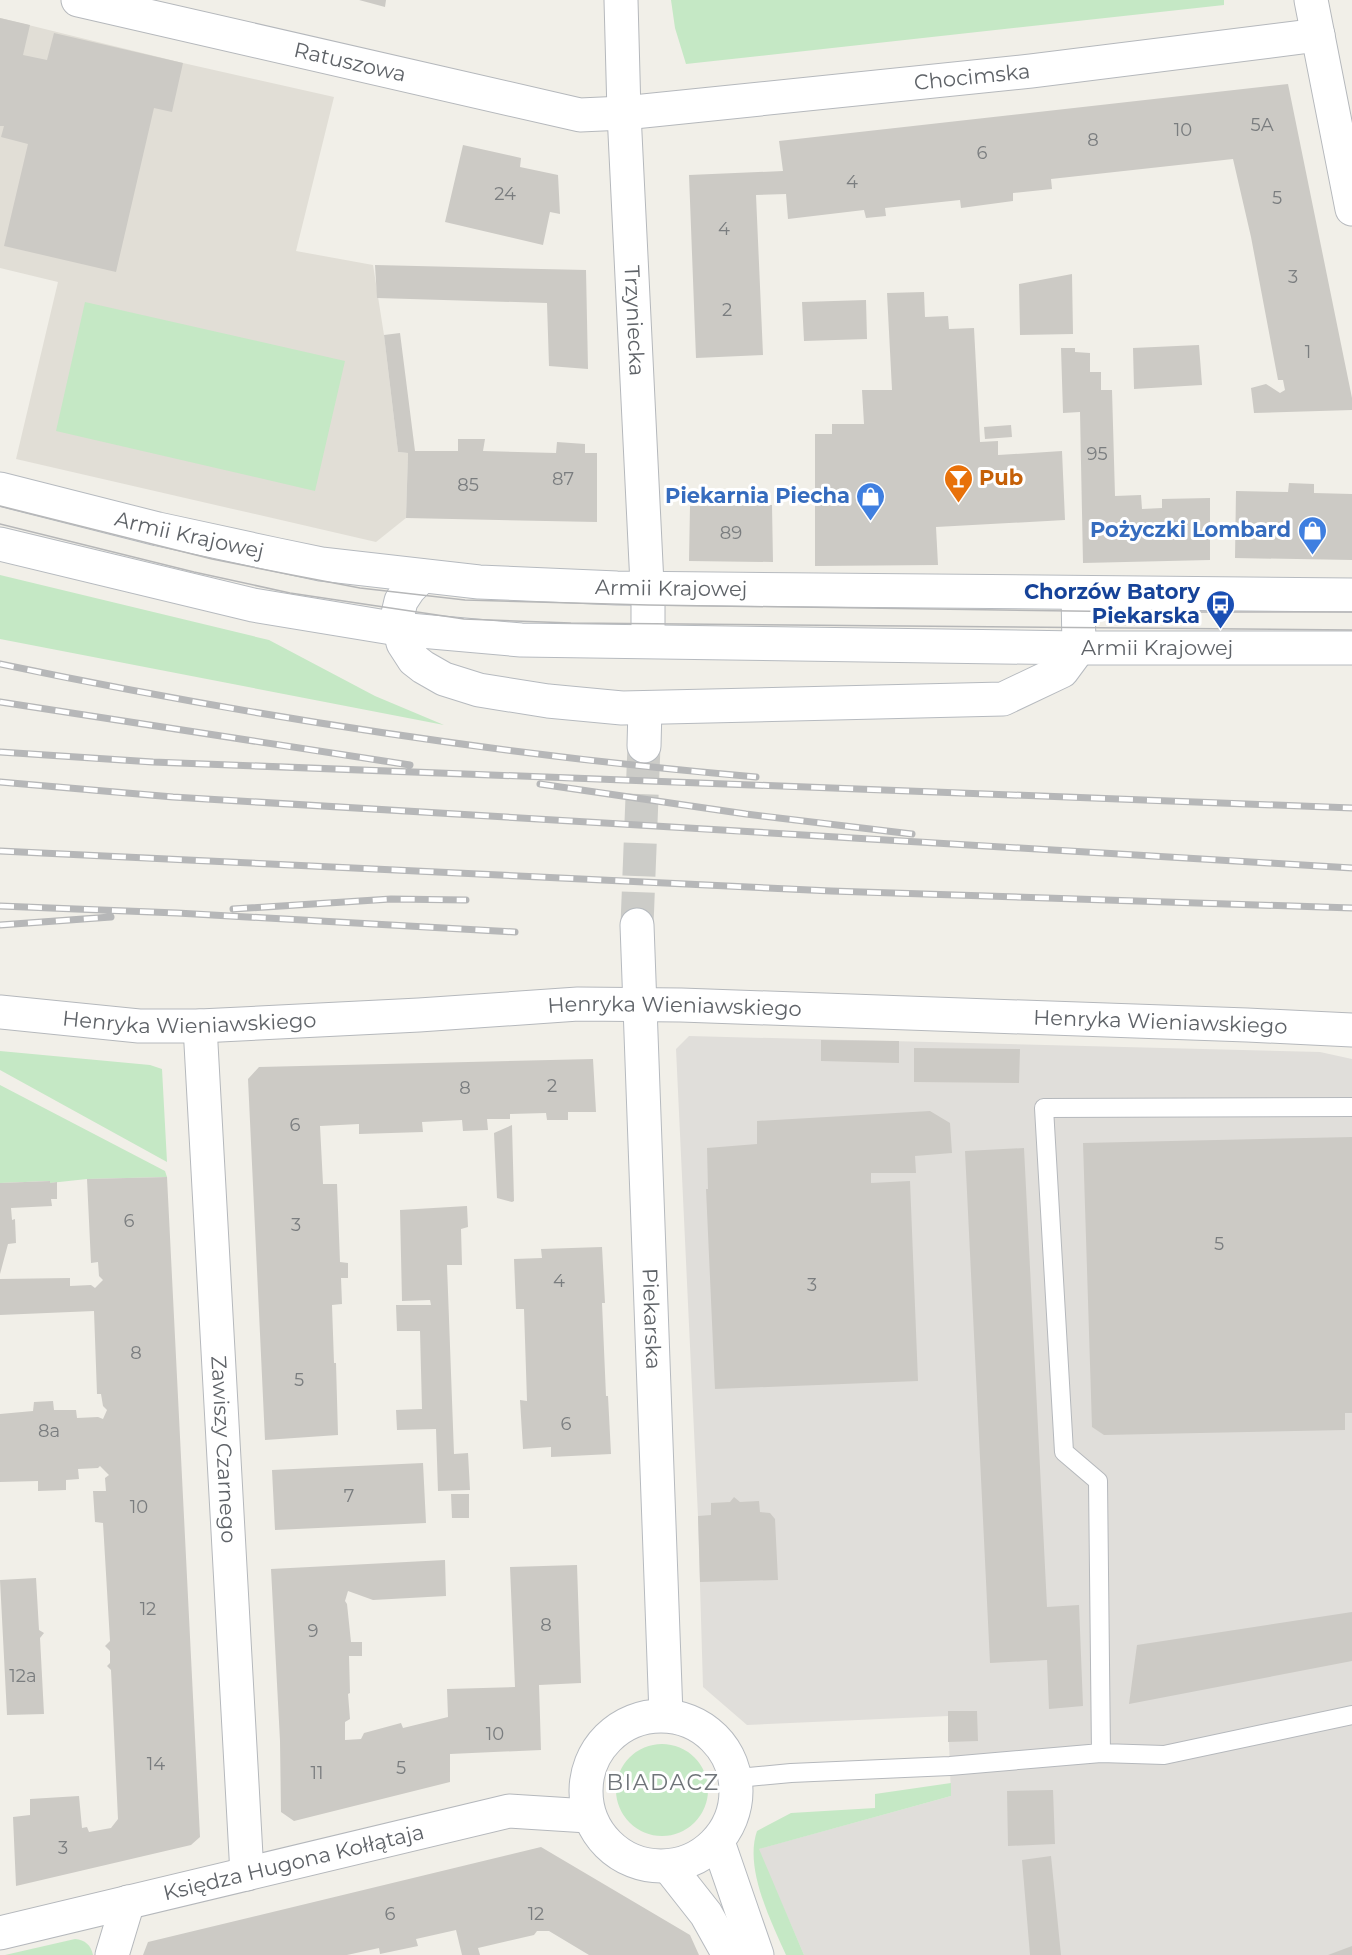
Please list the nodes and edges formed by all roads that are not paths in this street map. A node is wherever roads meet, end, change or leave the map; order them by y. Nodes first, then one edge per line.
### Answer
1 (78, 0) edge
2 (621, 0) edge
3 (1311, 0) edge
4 (155, 8) edge
5 (1318, 35) junction
6 (624, 113) junction
7 (1352, 209) edge
8 (0, 489) edge
9 (0, 544) edge
10 (422, 576) junction
11 (647, 588) junction
12 (1078, 593) junction
13 (1352, 595) edge
14 (398, 629) junction
15 (648, 641) junction
16 (1079, 648) junction
17 (1352, 648) edge
18 (645, 708) junction
19 (644, 746) tunnel mouth
20 (637, 925) tunnel mouth
21 (639, 1005) junction
22 (0, 1012) edge
23 (200, 1026) junction
24 (1352, 1030) edge
25 (1352, 1107) edge
26 (666, 1715) junction
27 (1352, 1715) edge
28 (1101, 1754) junction
29 (738, 1778) junction
30 (588, 1816) junction
31 (718, 1842) junction
32 (669, 1867) junction
33 (247, 1874) junction
34 (128, 1902) junction
35 (0, 1933) edge
36 (112, 1955) edge
37 (729, 1955) edge
38 (757, 1955) edge

1 - 4 street, Ratuszowa
2 - 6 street, Trzyniecka
3 - 5 street
4 - 6 street, Ratuszowa
5 - 6 street, Chocimska
5 - 7 street
6 - 11 street, Trzyniecka
8 - 10 street, Armii Krajowej
9 - 14 street, Armii Krajowej
10 - 11 street, Armii Krajowej
10 - 14 street
11 - 12 street, Armii Krajowej
11 - 15 street, Trzyniecka
12 - 13 street, Armii Krajowej
12 - 16 street
14 - 15 street, Armii Krajowej
14 - 18 street
15 - 16 street, Armii Krajowej
16 - 17 street, Armii Krajowej
16 - 18 street
18 - 19 street
20 - 21 street, Piekarska
21 - 23 street, Henryka Wieniawskiego
21 - 24 street, Henryka Wieniawskiego
21 - 26 street, Piekarska
22 - 23 street, Henryka Wieniawskiego
23 - 33 street, Zawiszy Czarnego
25 - 28 lane
26 - 29 street
26 - 30 street
27 - 28 lane
28 - 29 lane
29 - 31 street
30 - 32 street
30 - 33 street, Księdza Hugona Kołłątaja
31 - 32 street
31 - 38 street
32 - 37 street
33 - 34 street, Księdza Hugona Kołłątaja
34 - 35 street, Księdza Hugona Kołłątaja
34 - 36 street

